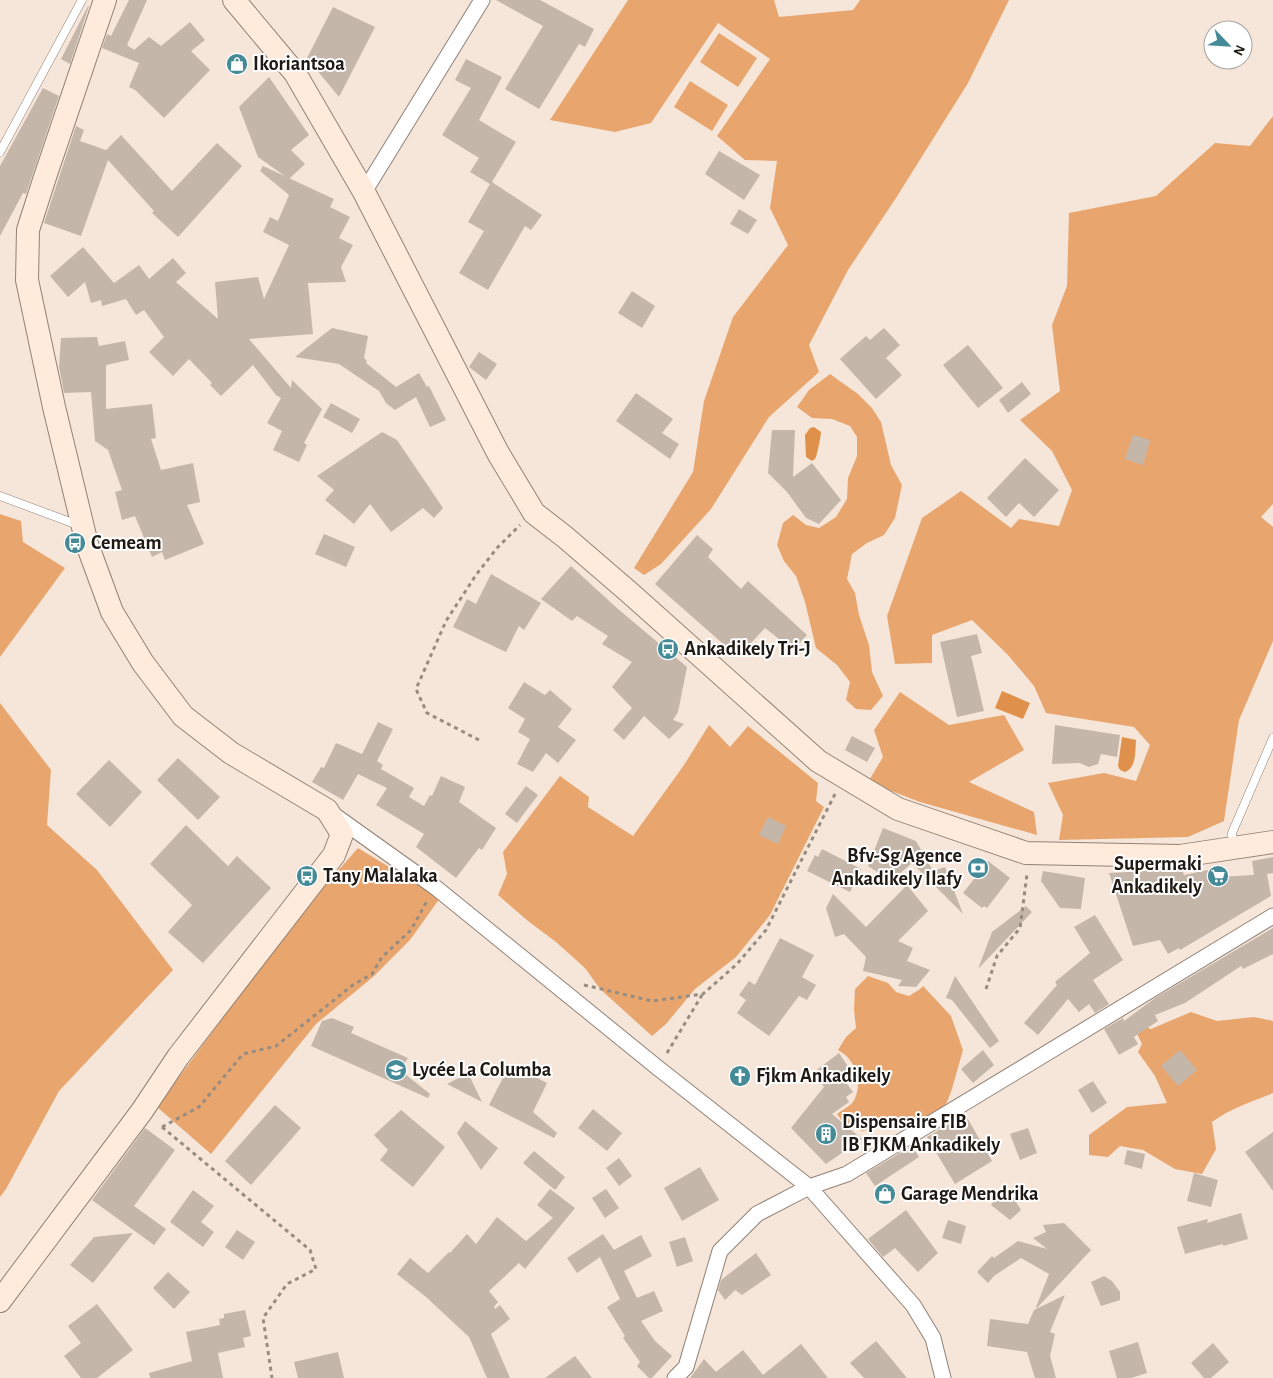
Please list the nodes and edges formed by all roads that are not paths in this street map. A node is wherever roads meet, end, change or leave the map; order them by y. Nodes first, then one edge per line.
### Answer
1 (82, 0) edge
2 (105, 0) edge
3 (234, 0) edge
4 (482, 0) edge
5 (0, 152) edge
6 (364, 192) junction
7 (0, 496) edge
8 (83, 526) junction
9 (1273, 738) edge
10 (327, 810) junction
11 (1273, 842) edge
12 (1233, 848) junction
13 (1273, 916) edge
14 (809, 1186) junction
15 (0, 1301) edge
16 (675, 1378) edge
17 (943, 1378) edge

1 - 5 lane
2 - 8 street
3 - 6 street
4 - 6 street
6 - 12 street
7 - 8 lane
8 - 10 street
9 - 12 lane
10 - 14 street
10 - 15 street
11 - 12 street
13 - 14 street
14 - 16 street
14 - 17 street

